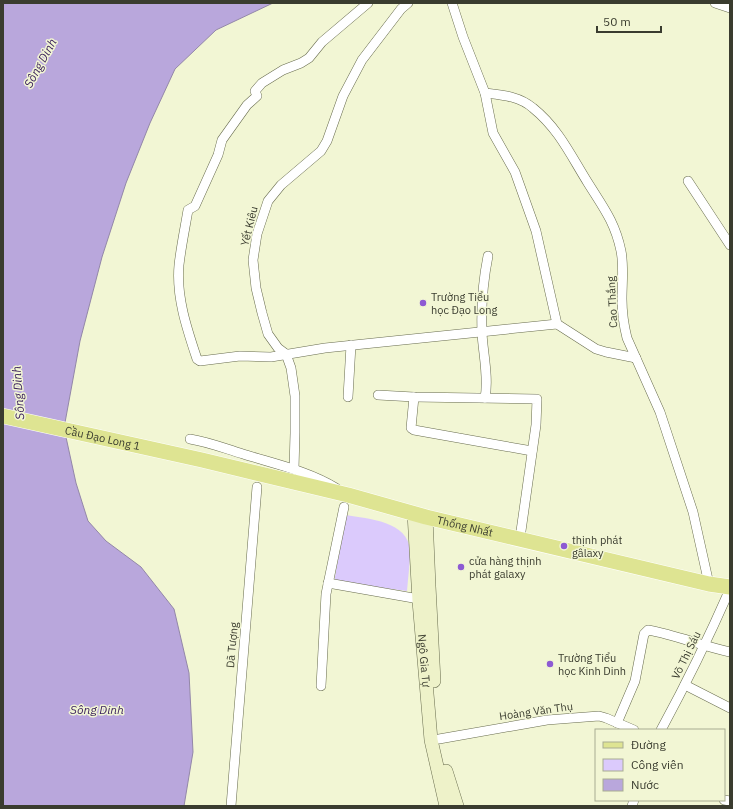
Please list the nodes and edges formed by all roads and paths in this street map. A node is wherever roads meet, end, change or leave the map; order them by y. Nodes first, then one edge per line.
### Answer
1 (368, 3) edge
2 (408, 3) edge
3 (452, 3) edge
4 (715, 3) edge
5 (730, 8) edge
6 (485, 93) junction
7 (688, 181) dead end
8 (730, 245) edge
9 (488, 256) dead end
10 (557, 324) junction
11 (482, 331) junction
12 (351, 345) junction
13 (286, 354) junction
14 (636, 358) junction
15 (378, 395) dead end
16 (348, 397) dead end
17 (414, 397) junction
18 (485, 398) junction
19 (3, 416) edge
20 (190, 439) dead end
21 (532, 451) junction
22 (202, 460) joint
23 (294, 469) junction
24 (257, 487) dead end
25 (346, 501) junction
26 (420, 515) junction
27 (520, 538) junction
28 (328, 583) junction
29 (709, 584) junction
30 (730, 588) edge
31 (424, 598) junction
32 (705, 646) junction
33 (730, 652) edge
34 (685, 685) junction
35 (321, 686) dead end
36 (730, 708) edge
37 (617, 723) junction
38 (632, 729) edge
39 (662, 729) edge
40 (435, 739) junction
41 (230, 806) edge
42 (446, 806) edge
43 (457, 806) edge

1 - 13 street
2 - 13 street, Yết Kiêu
3 - 6 street
4 - 5 street
6 - 10 street
6 - 14 street, Cao Thắng
7 - 8 street
9 - 11 street
10 - 11 street
10 - 14 street
11 - 12 street
11 - 18 street
12 - 13 street
12 - 16 street
13 - 23 street, Yết Kiêu
14 - 29 street, Cao Thắng
15 - 17 street
17 - 18 street
17 - 21 street
18 - 21 street
19 - 22 main road, Cầu Đạo Long 1
20 - 23 street
21 - 27 street
22 - 25 main road, Thống Nhất
23 - 25 street
24 - 41 street, Dã Tượng
25 - 26 main road, Thống Nhất
25 - 28 street
26 - 27 main road, Thống Nhất
26 - 31 main road, Ngô Gia Tự
27 - 29 main road, Thống Nhất
28 - 31 street
28 - 35 street
29 - 30 main road, Thống Nhất
30 - 32 street, Võ Thị Sáu
31 - 40 main road, Ngô Gia Tự
32 - 33 street
32 - 34 street, Võ Thị Sáu
32 - 37 street
34 - 36 street
34 - 39 street, Võ Thị Sáu
37 - 38 street, Hoàng Văn Thụ
37 - 40 street, Hoàng Văn Thụ
40 - 42 main road, Ngô Gia Tự
40 - 43 main road, Ngô Gia Tự

